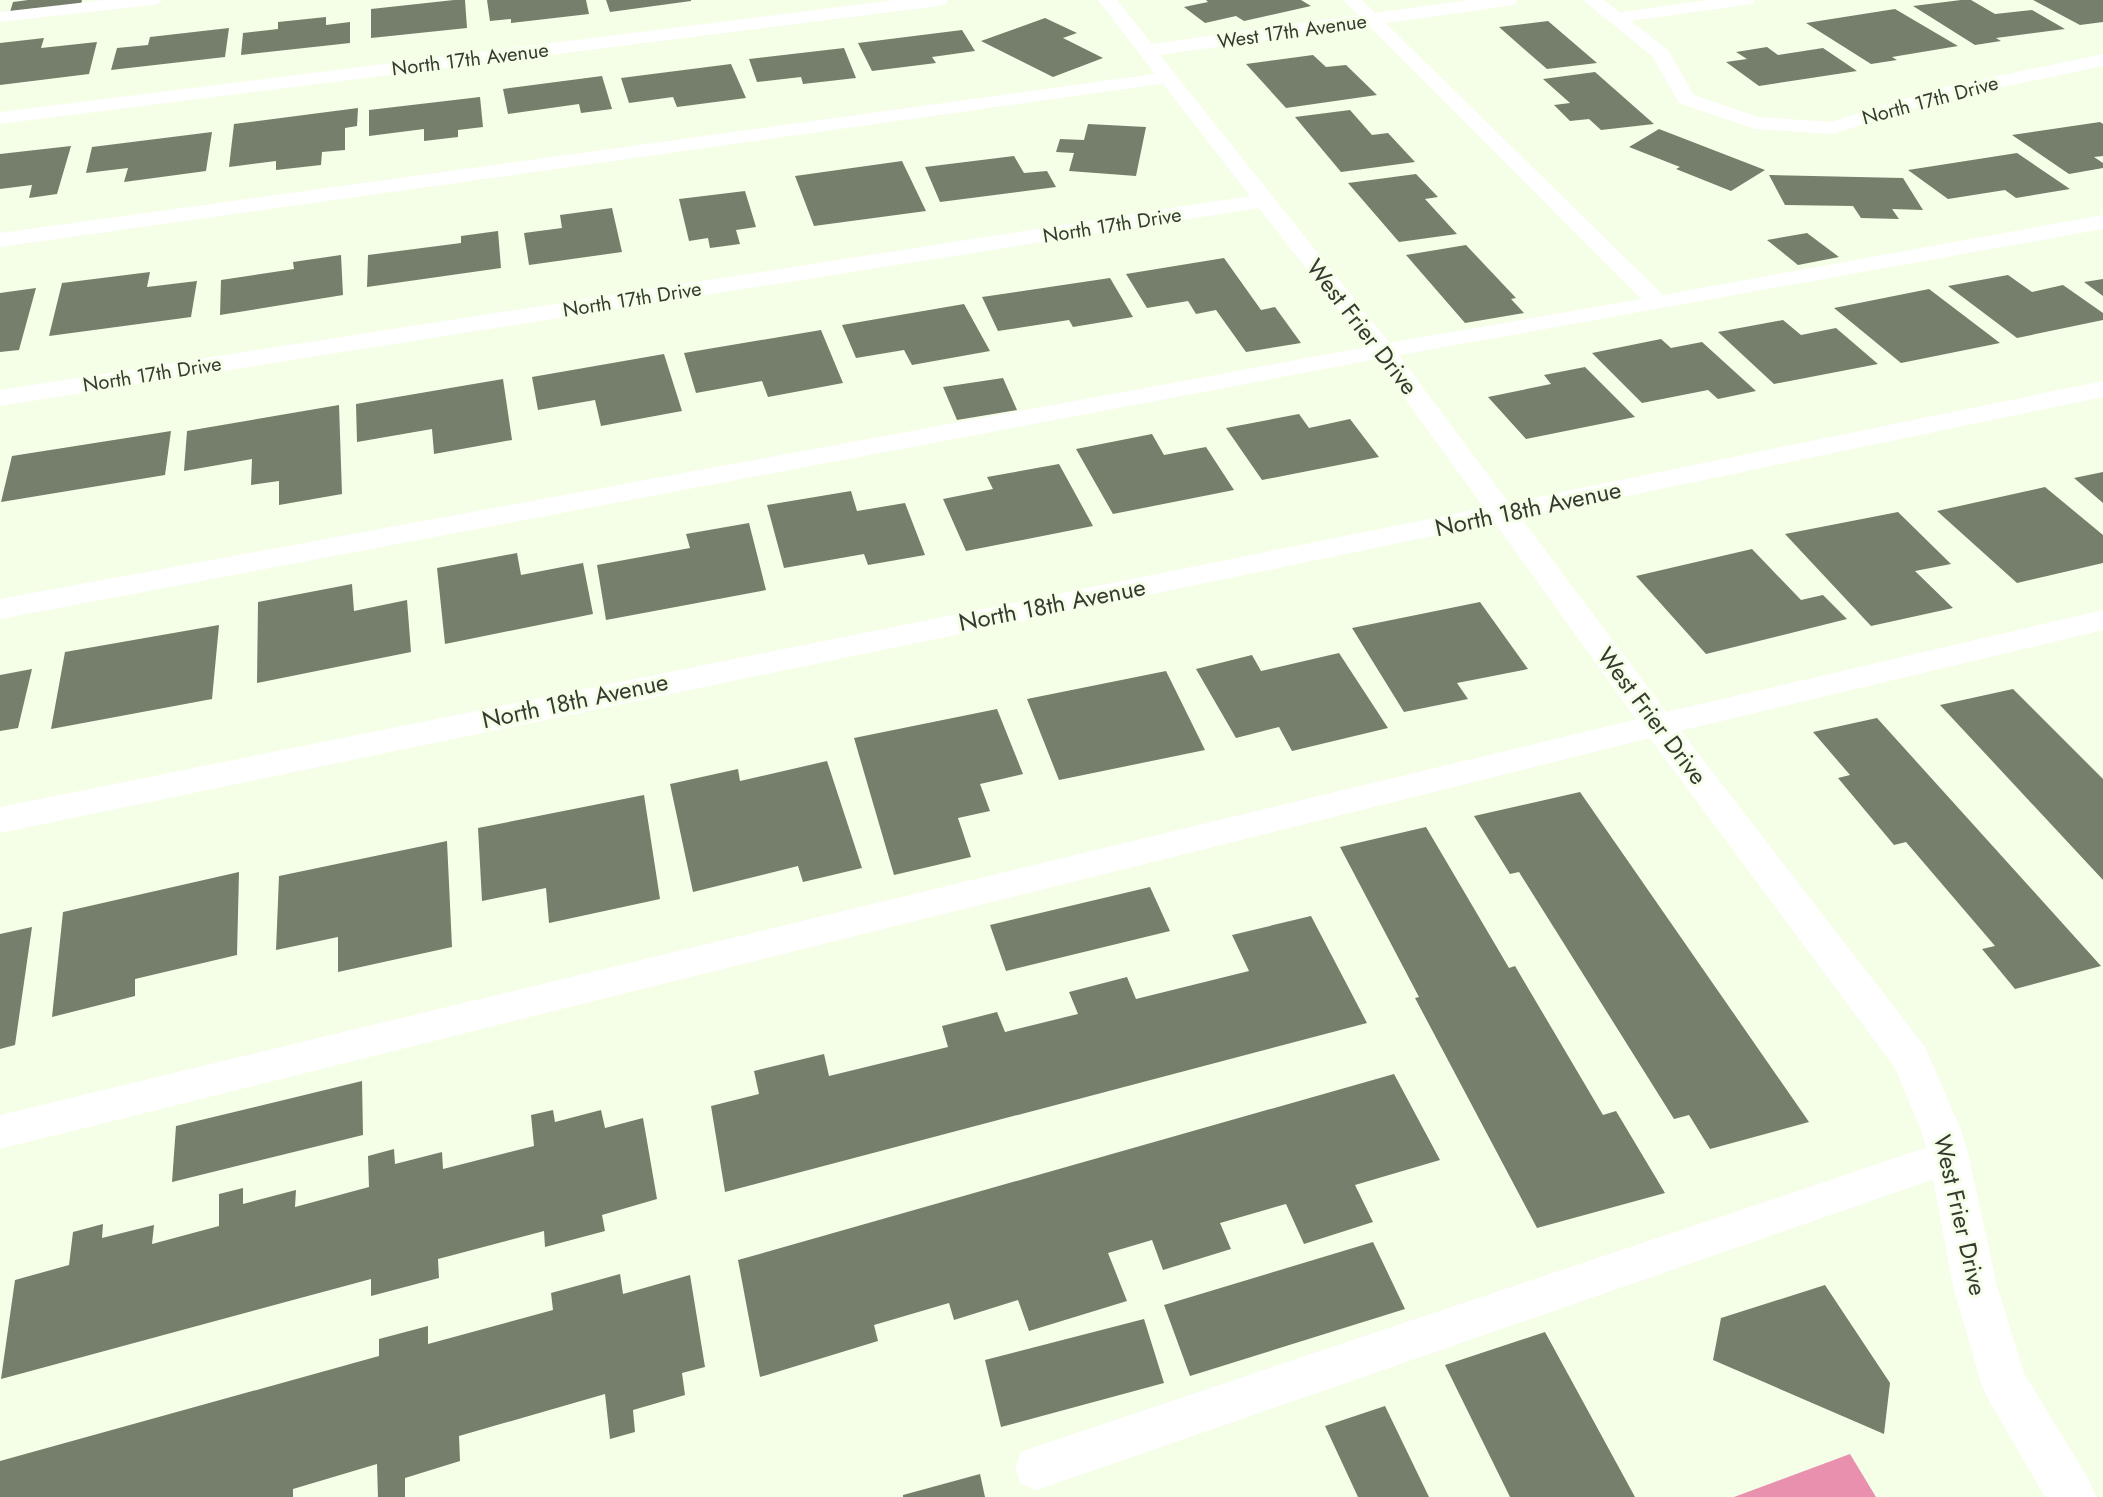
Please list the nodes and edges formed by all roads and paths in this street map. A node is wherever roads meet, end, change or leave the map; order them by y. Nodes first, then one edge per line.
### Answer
1 (153, 0) edge
2 (939, 0) edge
3 (1107, 0) edge
4 (1352, 0) edge
5 (1509, 0) edge
6 (1592, 0) edge
7 (1746, 0) edge
8 (0, 17) edge
9 (1616, 18) junction
10 (1372, 19) junction
11 (1147, 51) junction
12 (2103, 60) edge
13 (1168, 78) junction
14 (0, 118) edge
15 (1264, 201) junction
16 (2103, 222) edge
17 (0, 240) edge
18 (1658, 303) junction
19 (1383, 351) junction
20 (2103, 389) edge
21 (0, 398) edge
22 (1501, 514) junction
23 (0, 609) edge
24 (2103, 620) edge
25 (1658, 725) junction
26 (0, 820) edge
27 (0, 1132) edge
28 (1949, 1157) junction
29 (1038, 1468) dead end
30 (2072, 1497) edge

1 - 8 lane
2 - 14 street, North 17th Avenue
3 - 11 street, West Frier Drive
4 - 10 lane
5 - 10 street, West 17th Avenue
6 - 9 street, North 17th Drive
7 - 9 lane
9 - 12 street, North 17th Drive
10 - 11 street, West 17th Avenue
10 - 18 lane
11 - 13 street, West Frier Drive
13 - 15 street, West Frier Drive
13 - 17 lane
15 - 19 street, West Frier Drive
15 - 21 street, North 17th Drive
16 - 18 lane
18 - 19 lane
19 - 22 street, West Frier Drive
19 - 23 lane
20 - 22 street, North 18th Avenue
22 - 25 street, West Frier Drive
22 - 26 street, North 18th Avenue
24 - 25 lane
25 - 27 lane
25 - 28 street, West Frier Drive
28 - 29 lane
28 - 30 street, West Frier Drive

